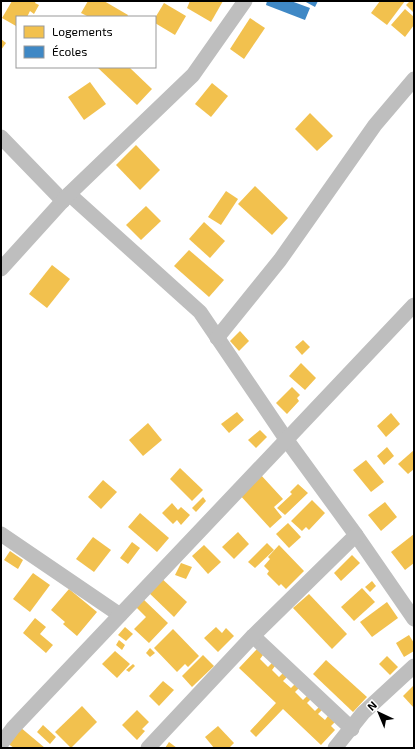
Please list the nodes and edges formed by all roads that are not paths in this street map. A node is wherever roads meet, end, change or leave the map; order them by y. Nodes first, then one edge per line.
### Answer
1 (245, 1) edge
2 (414, 79) edge
3 (1, 136) edge
4 (66, 198) junction
5 (1, 269) edge
6 (414, 305) edge
7 (217, 338) junction
8 (286, 439) junction
9 (1, 534) edge
10 (356, 535) junction
11 (120, 615) junction
12 (414, 619) edge
13 (253, 636) junction
14 (414, 666) edge
15 (352, 729) junction
16 (1, 744) edge
17 (148, 748) edge
18 (335, 748) edge

1 - 4 street
2 - 7 street
3 - 4 street
4 - 5 street
4 - 7 street
6 - 8 street
7 - 8 street
8 - 10 street
8 - 11 street
9 - 11 street
10 - 12 street
10 - 13 street
11 - 16 street
13 - 15 street
13 - 17 street
14 - 15 street
15 - 18 street

